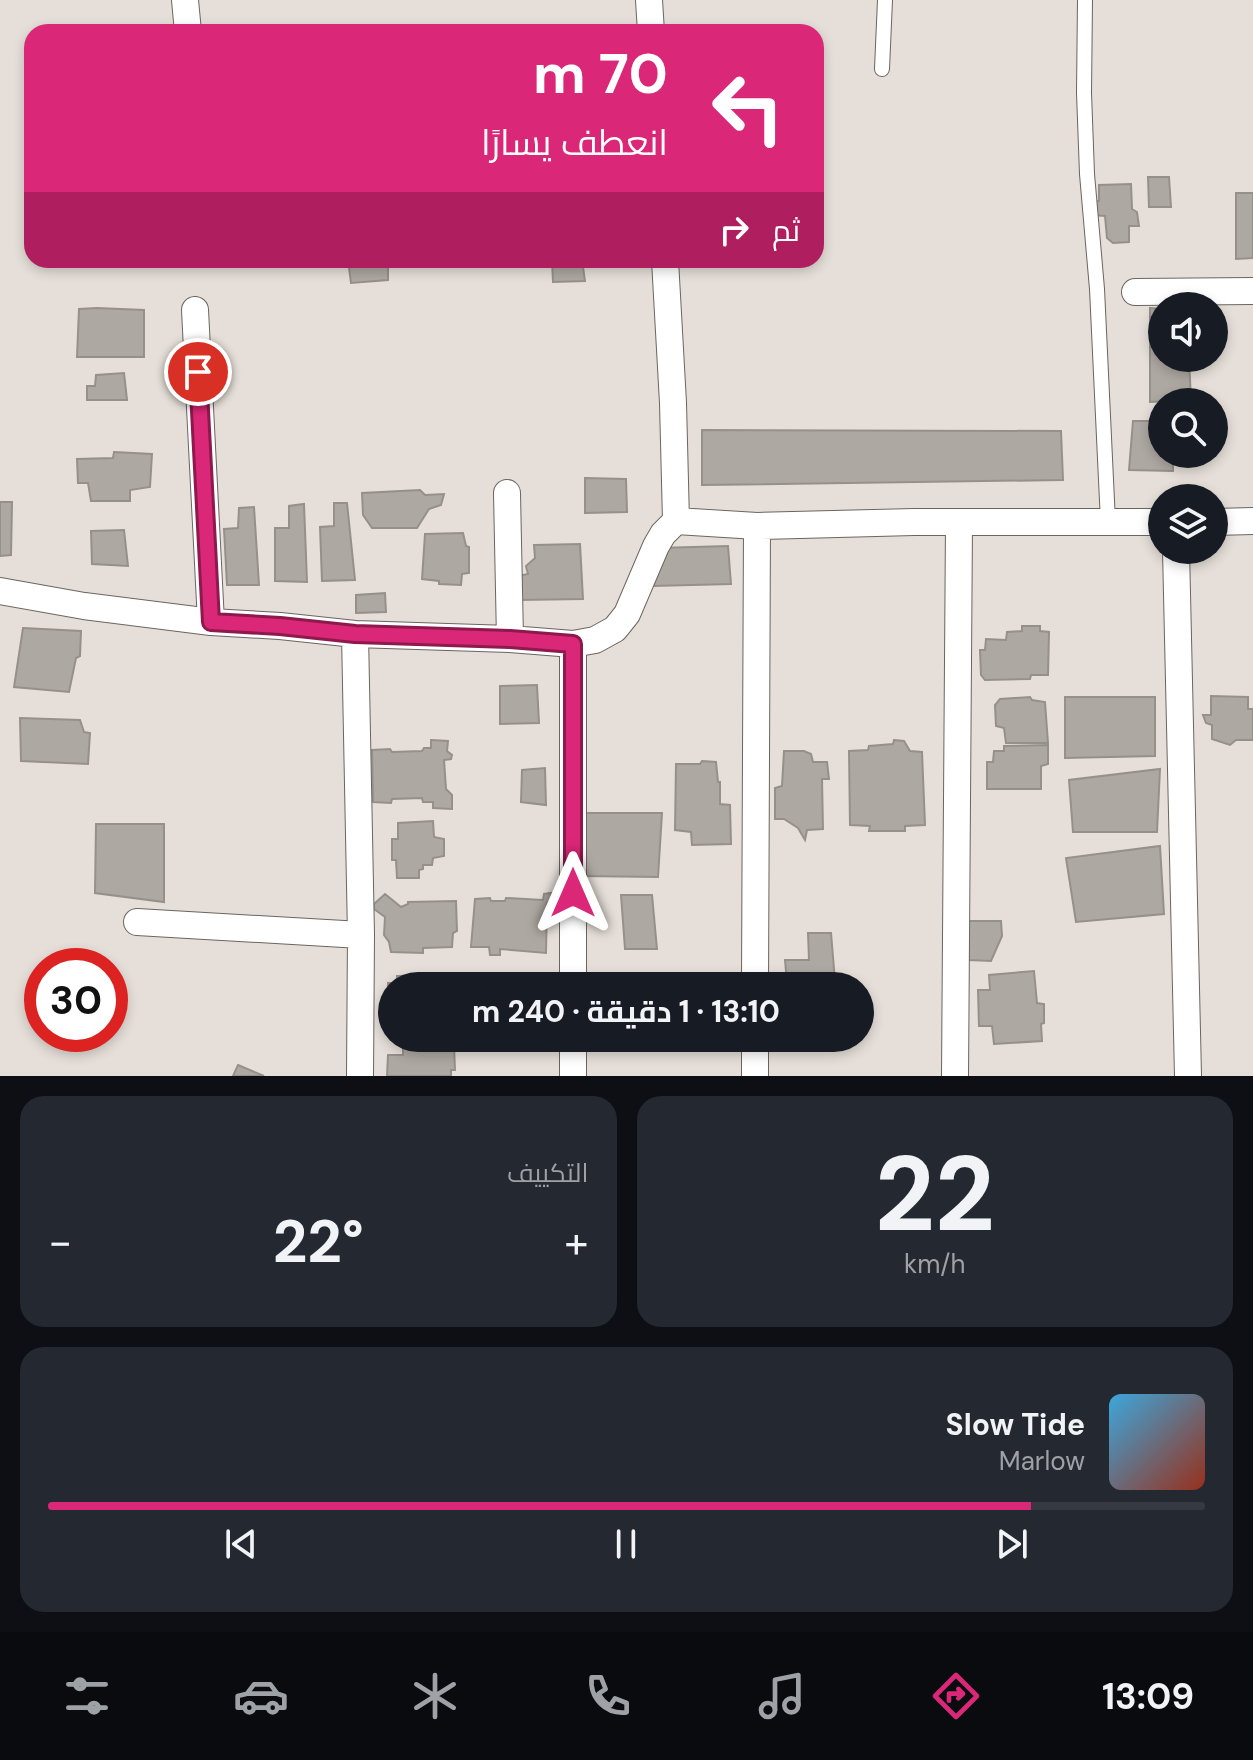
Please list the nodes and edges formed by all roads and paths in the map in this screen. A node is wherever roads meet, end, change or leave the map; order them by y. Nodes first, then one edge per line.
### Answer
1 (185, 0) edge
2 (649, 0) edge
3 (885, 0) edge
4 (1085, 0) edge
5 (187, 24) edge
6 (650, 24) edge
7 (882, 69) dead end
8 (665, 268) edge
9 (1253, 291) edge
10 (1135, 292) dead end
11 (195, 310) dead end
12 (507, 493) dead end
13 (676, 521) junction
14 (1253, 521) edge
15 (1108, 522) junction
16 (1148, 522) edge
17 (1228, 522) edge
18 (959, 523) junction
19 (757, 526) junction
20 (1176, 564) edge
21 (0, 591) edge
22 (211, 622) junction
23 (355, 634) junction
24 (510, 639) junction
25 (573, 644) junction
26 (137, 922) dead end
27 (361, 935) junction
28 (573, 972) edge
29 (755, 972) edge
30 (573, 1052) edge
31 (755, 1052) edge
32 (360, 1076) edge
33 (573, 1076) edge
34 (755, 1076) edge
35 (955, 1076) edge
36 (1188, 1076) edge

1 - 5 street
2 - 6 street
3 - 7 lane
4 - 15 lane
8 - 13 street
9 - 10 street
11 - 22 street
12 - 24 street
13 - 19 street
13 - 25 street
14 - 17 street
15 - 16 street
15 - 18 street
18 - 19 street
18 - 35 street
19 - 29 street
20 - 36 street
21 - 22 street
22 - 23 street
23 - 24 street
23 - 27 street
24 - 25 street
25 - 28 street
26 - 27 street
27 - 32 street
30 - 33 street
31 - 34 street

